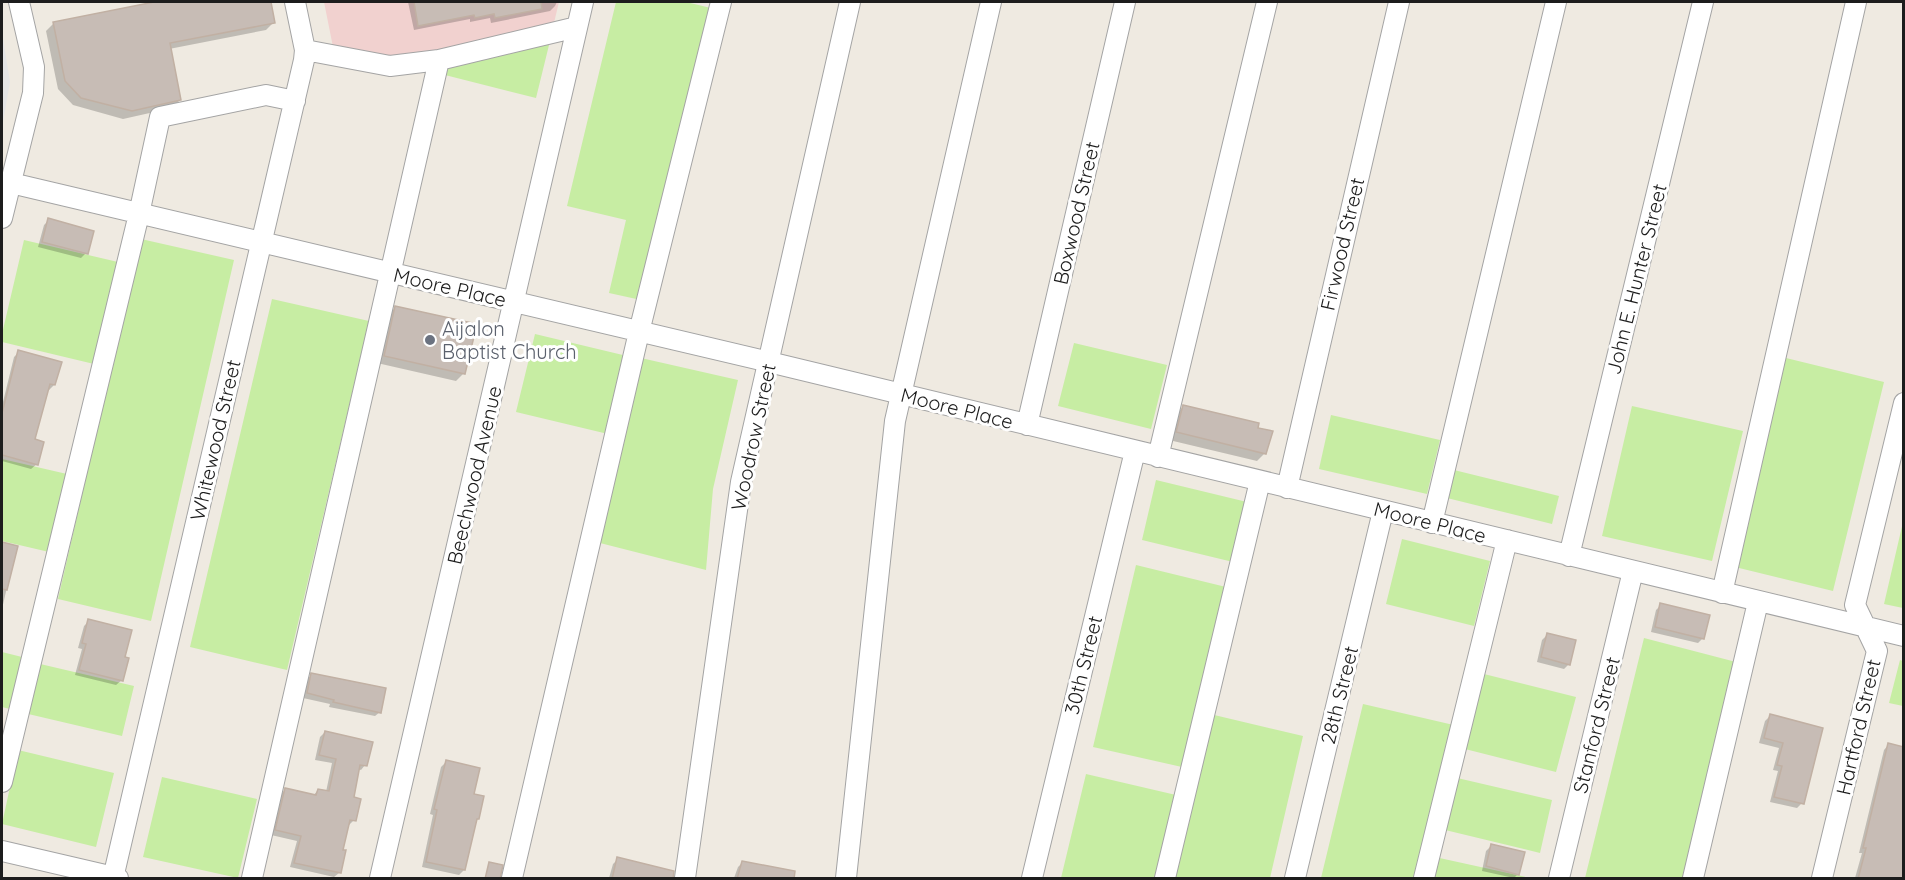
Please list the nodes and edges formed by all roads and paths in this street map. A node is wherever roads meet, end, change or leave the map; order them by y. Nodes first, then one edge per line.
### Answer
1 (19, 2) edge
2 (295, 2) edge
3 (583, 2) edge
4 (722, 2) edge
5 (850, 2) edge
6 (991, 2) edge
7 (1125, 2) edge
8 (1267, 2) edge
9 (1399, 2) edge
10 (1556, 2) edge
11 (1703, 2) edge
12 (1856, 2) edge
13 (577, 27) junction
14 (305, 50) junction
15 (439, 60) junction
16 (294, 101) junction
17 (10, 151) edge
18 (11, 183) junction
19 (139, 214) junction
20 (2, 218) edge
21 (261, 243) junction
22 (390, 273) junction
23 (514, 302) junction
24 (639, 332) junction
25 (769, 362) junction
26 (900, 394) junction
27 (1904, 403) edge
28 (1027, 425) junction
29 (1135, 452) junction
30 (1158, 457) junction
31 (1260, 481) junction
32 (1287, 488) junction
33 (1383, 511) junction
34 (1432, 523) junction
35 (1507, 540) junction
36 (1569, 556) junction
37 (1633, 571) junction
38 (1722, 593) junction
39 (1758, 602) junction
40 (1867, 627) junction
41 (1904, 636) edge
42 (2, 782) edge
43 (2, 851) edge
44 (115, 878) edge
45 (252, 879) edge
46 (380, 879) edge
47 (512, 879) edge
48 (685, 879) edge
49 (846, 879) edge
50 (1032, 879) edge
51 (1165, 879) edge
52 (1295, 879) edge
53 (1424, 879) edge
54 (1559, 879) edge
55 (1694, 879) edge
56 (1822, 879) edge

1 - 17 street
2 - 14 street, Whitewood Street
3 - 13 street, Beechwood Avenue
4 - 24 street
5 - 25 street, Woodrow Street
6 - 26 street
7 - 28 street, Boxwood Street
8 - 30 street
9 - 32 street, Firwood Street
10 - 34 street
11 - 36 street, John E. Hunter Street
12 - 38 street
13 - 15 street
13 - 23 street, Beechwood Avenue
14 - 15 street
14 - 16 street, Whitewood Street
15 - 22 street
16 - 19 street
16 - 21 street, Whitewood Street
17 - 18 street
18 - 19 street, Moore Place
18 - 20 street
19 - 21 street, Moore Place
19 - 42 street
21 - 22 street, Moore Place
21 - 44 street, Whitewood Street
22 - 23 street, Moore Place
22 - 45 street
23 - 24 street, Moore Place
23 - 46 street, Beechwood Avenue
24 - 25 street, Moore Place
24 - 47 street
25 - 26 street, Moore Place
25 - 48 street, Woodrow Street
26 - 28 street, Moore Place
26 - 49 street
27 - 40 street, Hartford Street
28 - 29 street, Moore Place
29 - 30 street, Moore Place
29 - 50 street, 30th Street
30 - 31 street, Moore Place
31 - 32 street, Moore Place
31 - 51 street
32 - 33 street, Moore Place
33 - 34 street, Moore Place
33 - 52 street, 28th Street
34 - 35 street, Moore Place
35 - 36 street, Moore Place
35 - 53 street
36 - 37 street, Moore Place
37 - 38 street, Moore Place
37 - 54 street, Stanford Street
38 - 39 street, Moore Place
39 - 40 street, Moore Place
39 - 55 street
40 - 41 street, Moore Place
40 - 56 street, Hartford Street
43 - 44 street

